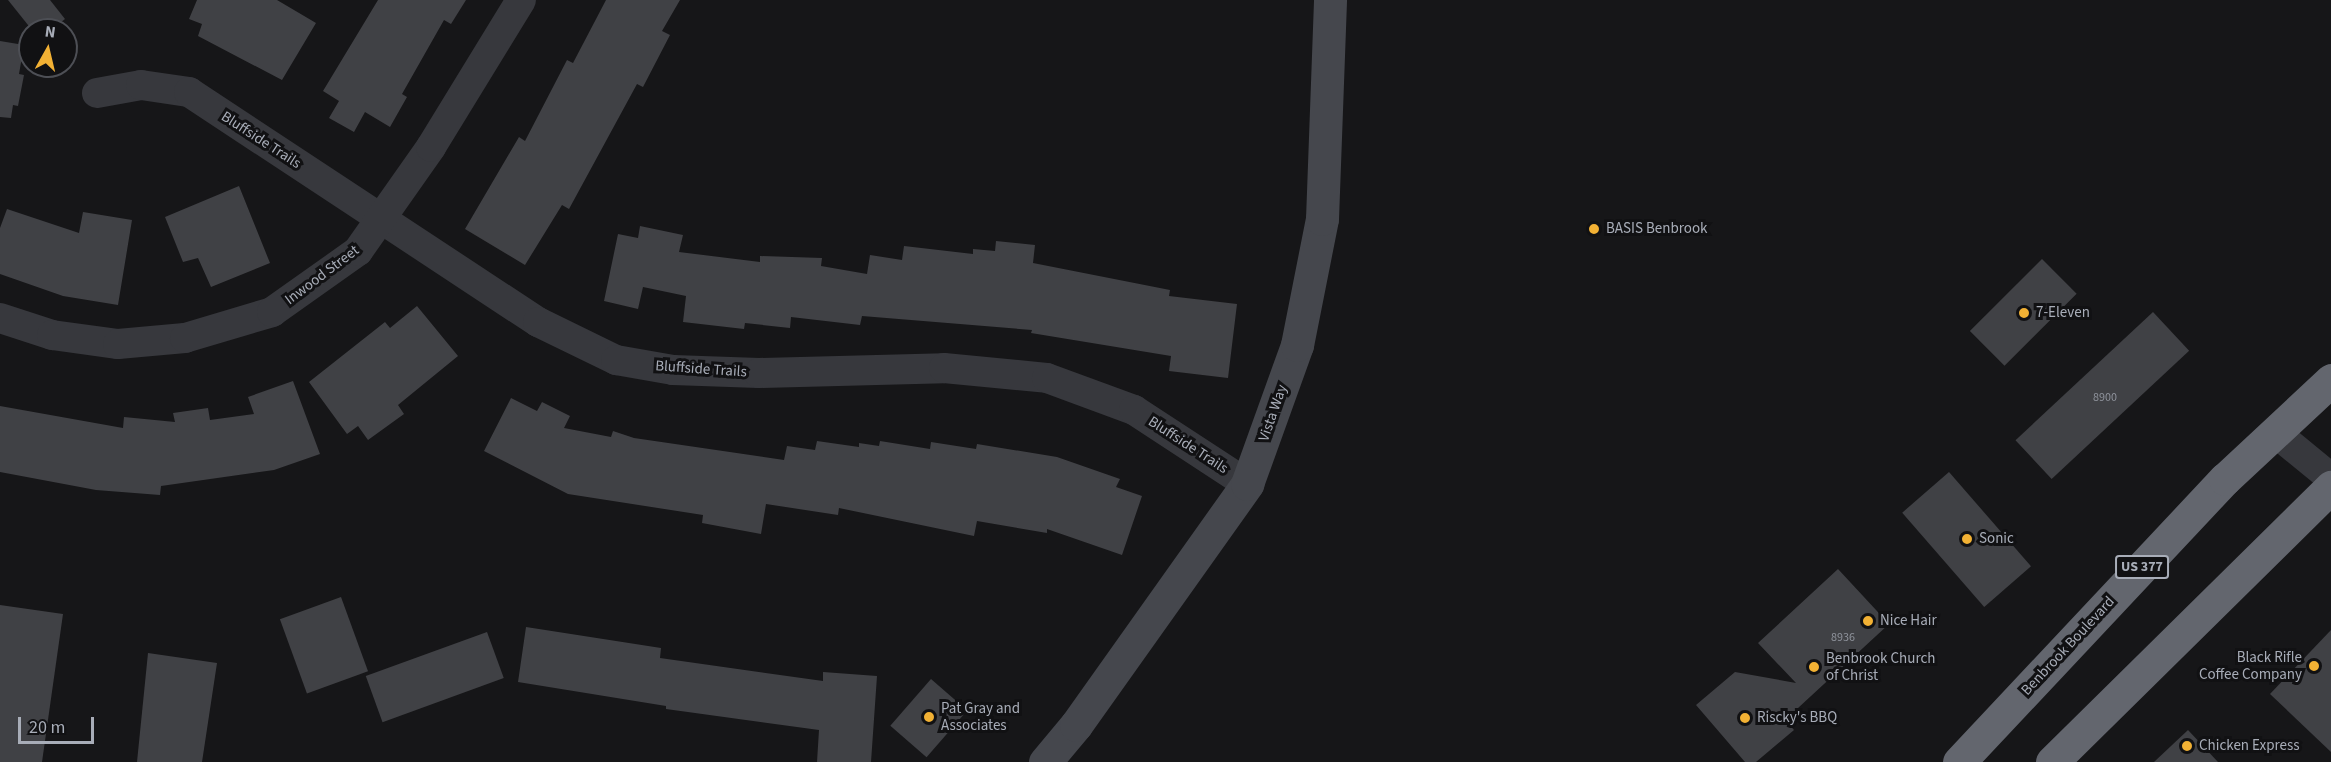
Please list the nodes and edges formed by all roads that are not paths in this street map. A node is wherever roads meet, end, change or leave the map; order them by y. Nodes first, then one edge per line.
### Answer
1 (521, 0) edge
2 (1330, 0) edge
3 (98, 93) dead end
4 (381, 218) junction
5 (0, 318) edge
6 (2331, 380) edge
7 (2276, 434) junction
8 (2331, 478) edge
9 (1247, 484) junction
10 (2331, 487) edge
11 (1045, 762) edge
12 (1959, 762) edge
13 (2052, 762) edge

1 - 4 street, Inwood Street
2 - 9 street, Vista Way
3 - 4 street, Bluffside Trails
4 - 5 street, Inwood Street
4 - 9 street, Bluffside Trails
6 - 7 highway, Benbrook Boulevard / US 377
7 - 8 street
7 - 12 highway, Benbrook Boulevard / US 377
9 - 11 street, Vista Way
10 - 13 highway

